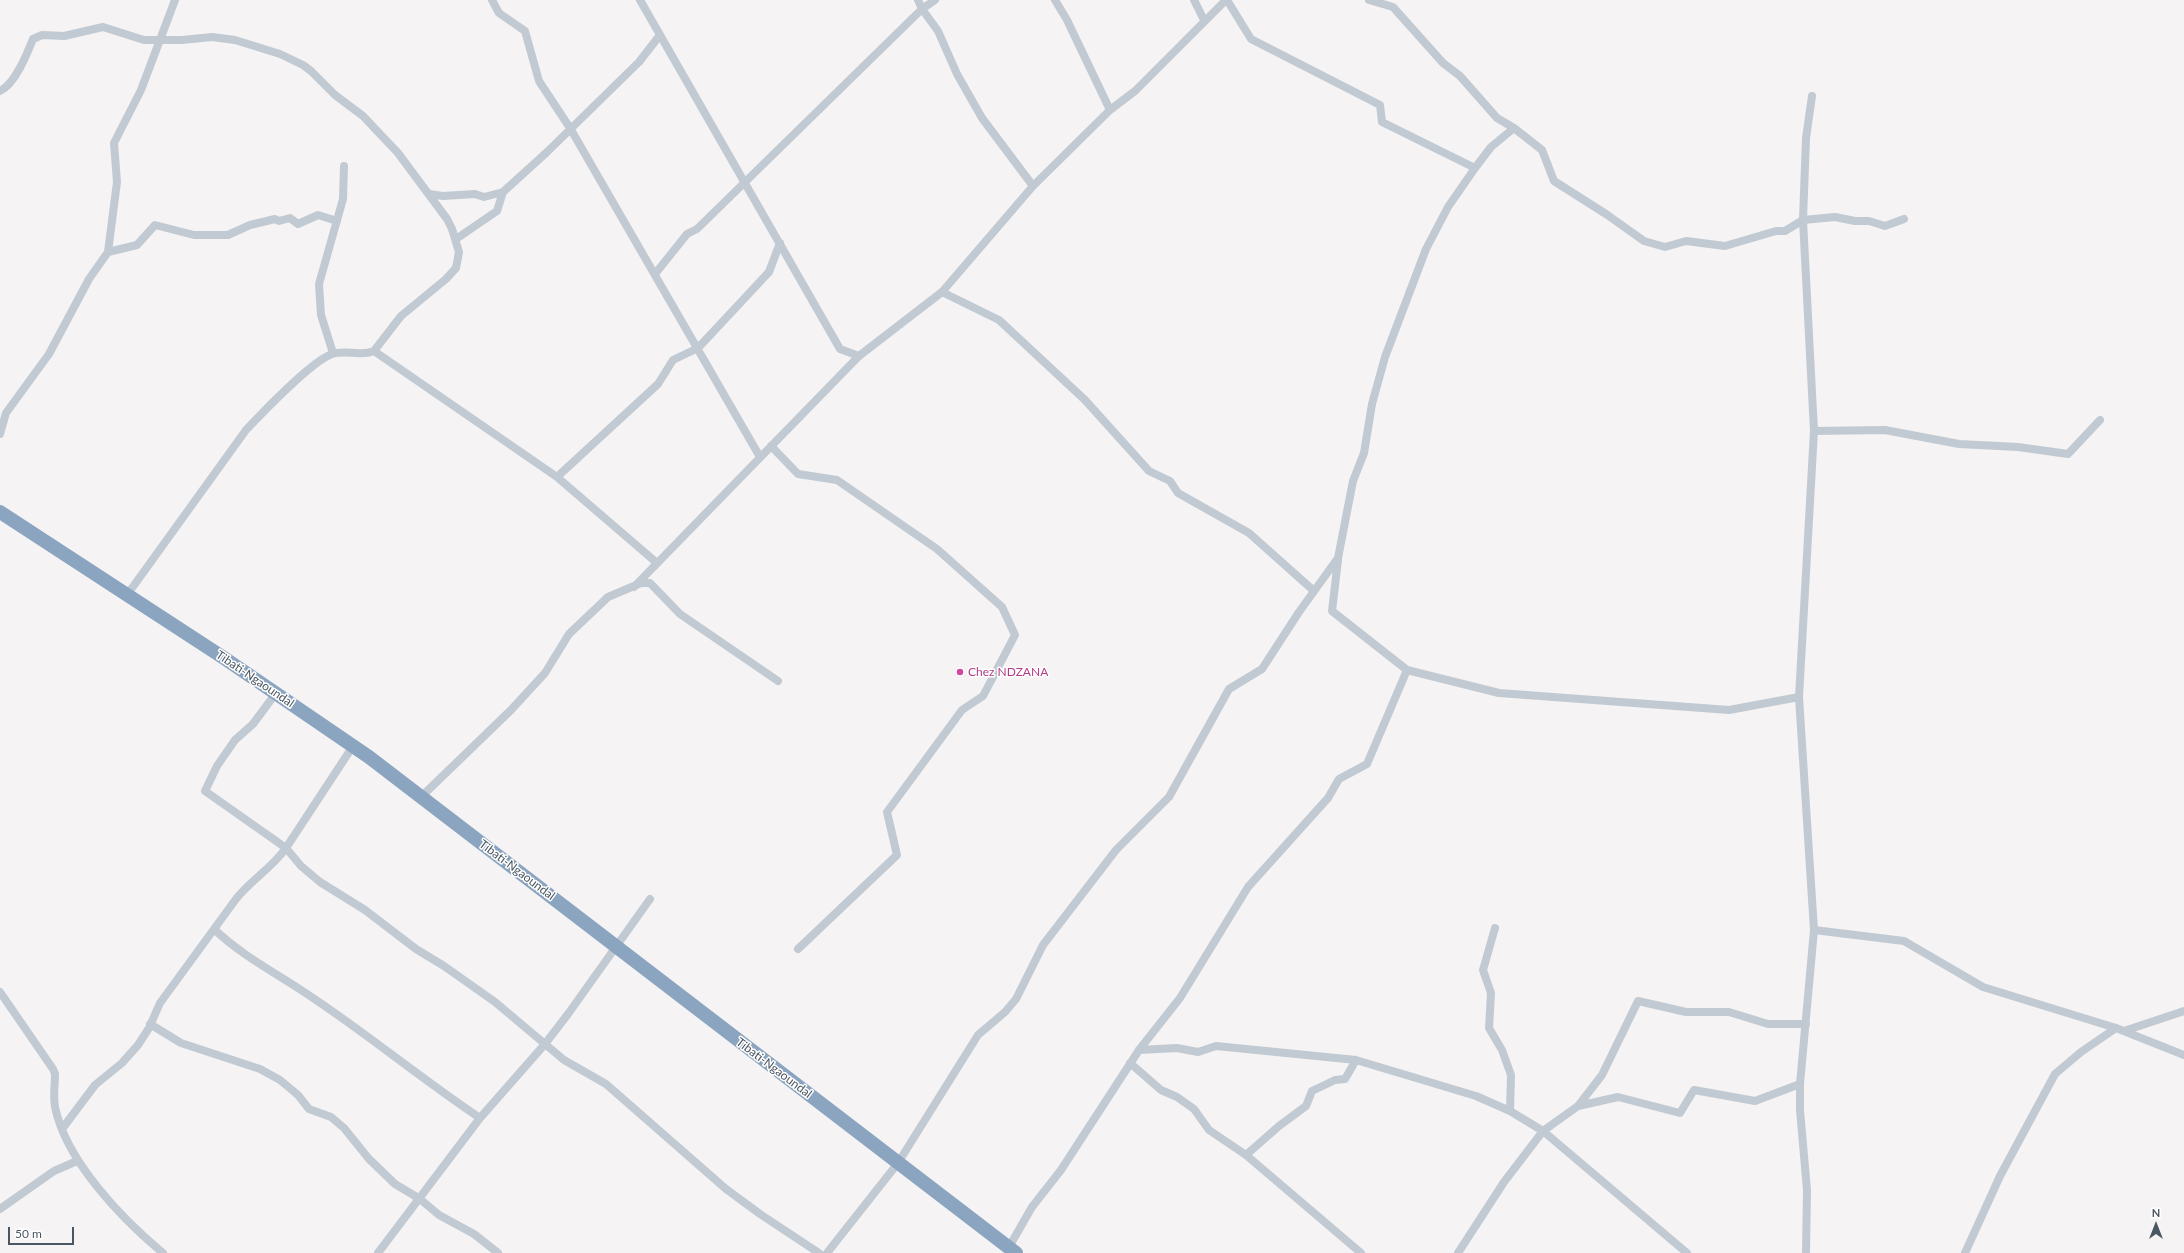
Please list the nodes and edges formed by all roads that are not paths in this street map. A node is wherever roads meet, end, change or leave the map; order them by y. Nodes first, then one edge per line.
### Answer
1 (175, 0) edge
2 (492, 0) edge
3 (640, 0) edge
4 (918, 0) edge
5 (935, 0) edge
6 (1055, 0) edge
7 (1194, 0) edge
8 (1226, 0) edge
9 (1369, 0) edge
10 (922, 9) junction
11 (1204, 20) junction
12 (660, 35) junction
13 (161, 40) junction
14 (0, 91) edge
15 (1812, 96) dead end
16 (1110, 110) junction
17 (570, 128) junction
18 (1514, 128) junction
19 (344, 166) dead end
20 (1476, 168) junction
21 (745, 182) junction
22 (1033, 186) junction
23 (503, 192) junction
24 (428, 194) junction
25 (1904, 219) dead end
26 (1803, 220) junction
27 (338, 221) junction
28 (456, 239) junction
29 (780, 243) junction
30 (108, 252) junction
31 (655, 274) junction
32 (942, 292) junction
33 (698, 348) junction
34 (374, 351) junction
35 (333, 353) junction
36 (859, 356) junction
37 (2100, 420) dead end
38 (1814, 431) junction
39 (0, 434) edge
40 (771, 446) junction
41 (760, 457) junction
42 (557, 477) junction
43 (0, 512) edge
44 (1338, 558) junction
45 (657, 563) junction
46 (634, 587) junction
47 (1314, 591) junction
48 (127, 595) junction
49 (1407, 670) junction
50 (778, 681) dead end
51 (276, 693) junction
52 (1799, 697) junction
53 (353, 746) junction
54 (421, 797) junction
55 (286, 848) junction
56 (650, 899) dead end
57 (1495, 928) dead end
58 (214, 929) junction
59 (1814, 930) junction
60 (616, 946) junction
61 (798, 949) dead end
62 (0, 992) edge
63 (2184, 1011) edge
64 (150, 1024) junction
65 (1806, 1024) junction
66 (2116, 1028) junction
67 (2124, 1031) junction
68 (545, 1044) junction
69 (1139, 1050) junction
70 (2184, 1055) edge
71 (1356, 1060) junction
72 (1130, 1063) junction
73 (1800, 1084) junction
74 (1578, 1106) junction
75 (1510, 1111) junction
76 (480, 1118) junction
77 (62, 1129) junction
78 (1543, 1131) junction
79 (1246, 1155) junction
80 (77, 1161) junction
81 (898, 1163) junction
82 (420, 1199) junction
83 (0, 1209) edge
84 (1012, 1250) edge
85 (163, 1253) edge
86 (378, 1253) edge
87 (498, 1253) edge
88 (819, 1253) edge
89 (827, 1253) edge
90 (1361, 1253) edge
91 (1458, 1253) edge
92 (1687, 1253) edge
93 (1806, 1253) edge
94 (1965, 1253) edge

1 - 13 street
2 - 17 street
3 - 12 street
4 - 10 street
5 - 10 street
6 - 16 street
7 - 11 street
8 - 11 street
8 - 20 street
9 - 18 street
10 - 21 street
10 - 22 street
11 - 16 street
12 - 17 street
12 - 21 street
13 - 14 street
13 - 24 street
13 - 30 street
15 - 26 street
16 - 22 street
17 - 23 street
17 - 31 street
18 - 20 street
18 - 26 street
19 - 27 street
20 - 44 street
21 - 29 street
21 - 31 street
22 - 32 street
23 - 24 street
23 - 28 street
24 - 28 street
25 - 26 street
26 - 38 street
27 - 30 street
27 - 35 street
28 - 34 street
29 - 33 street
29 - 36 street
30 - 39 street
31 - 33 street
32 - 36 street
32 - 47 street
33 - 41 street
33 - 42 street
34 - 35 street
34 - 42 street
35 - 48 street
36 - 40 street
37 - 38 street
38 - 52 street
40 - 41 street
40 - 61 street
41 - 45 street
42 - 45 street
43 - 48 highway, Tibati-Ngaoundal
44 - 47 street
44 - 49 street
45 - 46 street
46 - 50 street
46 - 54 street
47 - 81 street
48 - 51 highway, Tibati-Ngaoundal
49 - 52 street
49 - 69 street
51 - 53 highway, Tibati-Ngaoundal
51 - 55 street
52 - 59 street
53 - 54 highway, Tibati-Ngaoundal
53 - 55 street
54 - 60 highway, Tibati-Ngaoundal
55 - 58 street
55 - 68 street
56 - 60 street
57 - 75 street
58 - 64 street
58 - 76 street
59 - 65 street
59 - 66 street
60 - 68 street
60 - 81 highway, Tibati-Ngaoundal
62 - 77 street
63 - 67 street
64 - 77 street
64 - 82 street
65 - 73 street
65 - 74 street
66 - 67 street
66 - 94 street
67 - 70 street
68 - 76 street
68 - 88 street
69 - 71 street
69 - 72 street
71 - 75 street
71 - 79 street
72 - 79 street
72 - 84 street
73 - 74 street
73 - 93 street
74 - 78 street
75 - 78 street
76 - 82 street
77 - 80 street
78 - 91 street
78 - 92 street
79 - 90 street
80 - 83 street
80 - 85 street
81 - 84 highway, Tibati-Ngaoundal
81 - 89 street
82 - 86 street
82 - 87 street

